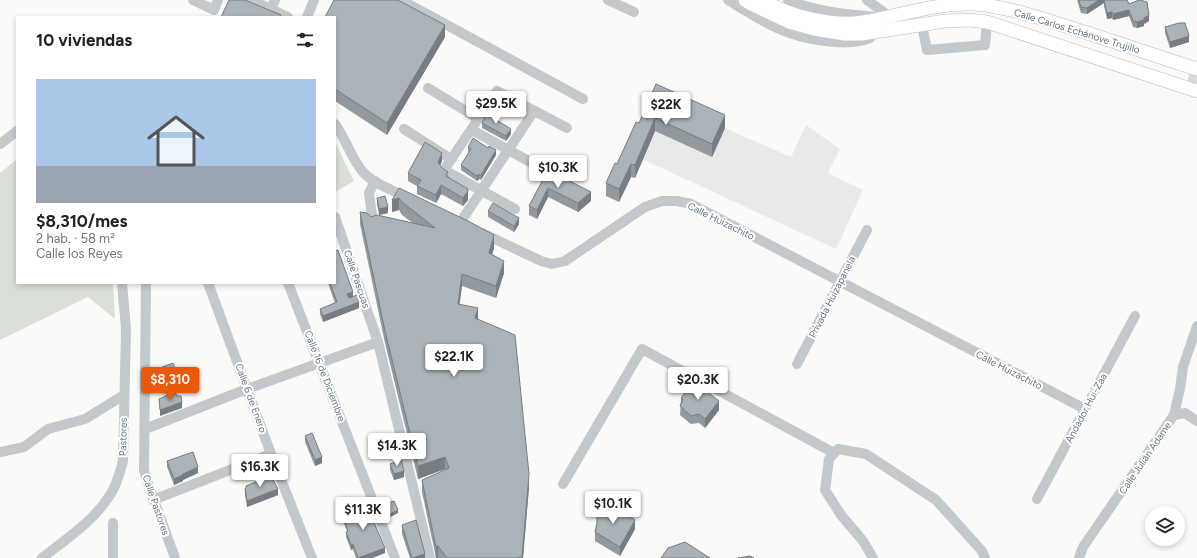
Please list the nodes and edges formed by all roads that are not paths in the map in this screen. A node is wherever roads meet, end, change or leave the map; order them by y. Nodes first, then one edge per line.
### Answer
1 (193, 0) edge
2 (218, 0) edge
3 (251, 0) edge
4 (314, 0) edge
5 (401, 0) edge
6 (608, 0) edge
7 (728, 0) edge
8 (745, 0) edge
9 (764, 0) edge
10 (788, 0) edge
11 (867, 0) edge
12 (937, 3) edge
13 (273, 5) edge
14 (634, 12) dead end
15 (287, 16) edge
16 (308, 16) edge
17 (886, 17) junction
18 (987, 22) junction
19 (922, 25) junction
20 (862, 28) junction
21 (891, 30) junction
22 (1197, 69) tunnel mouth
23 (1150, 75) junction
24 (1188, 79) tunnel mouth
25 (428, 88) dead end
26 (1197, 91) tunnel mouth
27 (583, 99) dead end
28 (538, 113) junction
29 (479, 119) junction
30 (336, 125) edge
31 (567, 128) dead end
32 (404, 129) dead end
33 (472, 130) junction
34 (16, 132) edge
35 (0, 144) edge
36 (509, 150) junction
37 (451, 159) junction
38 (545, 170) dead end
39 (375, 181) junction
40 (481, 190) junction
41 (417, 202) edge
42 (516, 208) dead end
43 (336, 220) edge
44 (373, 223) edge
45 (867, 230) dead end
46 (840, 282) junction
47 (122, 284) edge
48 (146, 284) edge
49 (208, 284) edge
50 (288, 284) edge
51 (1134, 316) dead end
52 (1197, 326) edge
53 (378, 342) junction
54 (320, 363) junction
55 (797, 364) dead end
56 (247, 389) junction
57 (124, 396) junction
58 (1085, 409) junction
59 (1174, 415) junction
60 (1197, 421) edge
61 (145, 428) junction
62 (0, 452) edge
63 (834, 453) junction
64 (271, 454) junction
65 (563, 484) dead end
66 (1037, 499) dead end
67 (153, 500) junction
68 (113, 523) dead end
69 (42, 558) edge
70 (113, 558) edge
71 (175, 558) edge
72 (312, 558) edge
73 (395, 558) edge
74 (430, 558) edge
75 (873, 558) edge
76 (985, 558) edge
77 (1079, 558) edge

1 - 2 street
3 - 13 street
4 - 16 street
5 - 27 street
6 - 14 street
7 - 21 street, Calle Carlos Echánove Trujillo
8 - 20 main road, Calle Carlos Echánove Trujillo
9 - 20 main road, Calle Carlos Echánove Trujillo
10 - 17 street, Calle Carlos Echánove Trujillo
11 - 17 street
12 - 17 main road, Calle Carlos Echánove Trujillo
12 - 22 main road, Calle Carlos Echánove Trujillo
13 - 15 street
17 - 20 main road, Calle Carlos Echánove Trujillo
18 - 19 main road, Calle Carlos Echánove Trujillo
18 - 19 street
18 - 23 main road, Calle Carlos Echánove Trujillo
19 - 21 main road, Calle Carlos Echánove Trujillo
20 - 21 main road, Calle Carlos Echánove Trujillo
23 - 24 main road
23 - 26 main road, Calle Carlos Echánove Trujillo
25 - 29 street
28 - 29 street
28 - 31 street
28 - 36 street
29 - 33 street
30 - 39 street
32 - 37 street
33 - 36 street
33 - 37 street
34 - 35 street
36 - 38 street
36 - 40 street
37 - 40 street
39 - 41 street
39 - 44 street
40 - 42 street
40 - 46 street, Calle Huizachito
43 - 53 street, Calle Pascuas
45 - 46 street, Privada Huizapanela
46 - 55 street, Privada Huizapanela
46 - 58 street, Calle Huizachito
47 - 57 street, Pastores
48 - 61 street, Calle Pastores
49 - 56 street, Calle 6 de Enero
50 - 54 street, Calle 16 de Diciembre
51 - 58 street, Andador Hui-Zaa
52 - 59 street, Calle Julián Adame
53 - 54 street
53 - 74 street, Calle Pascuas
54 - 56 street
54 - 73 street, Calle 16 de Diciembre
56 - 61 street
56 - 64 street, Calle 6 de Enero
57 - 62 street
57 - 69 street, Pastores
58 - 66 street, Andador Hui-Zaa
59 - 60 street
59 - 77 street, Calle Julián Adame
61 - 67 street, Calle Pastores
63 - 65 street
63 - 75 street
63 - 76 street
64 - 67 street
64 - 72 street, Calle 6 de Enero
67 - 71 street, Calle Pastores
68 - 70 street

